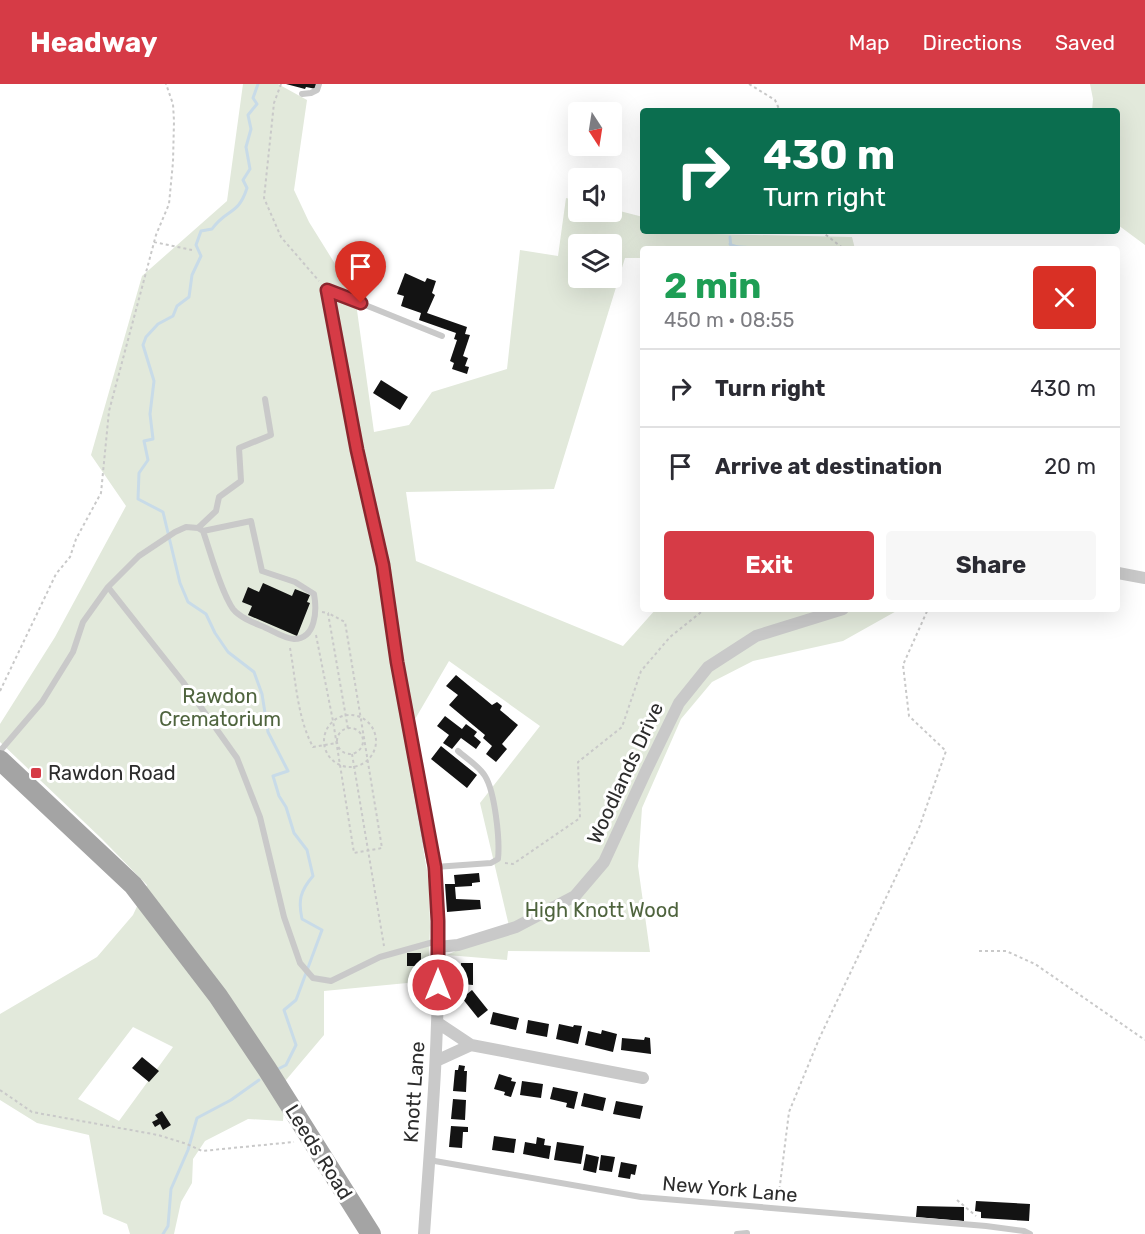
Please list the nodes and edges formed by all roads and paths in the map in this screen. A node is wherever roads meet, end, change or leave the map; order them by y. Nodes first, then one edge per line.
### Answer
1 (166, 84) edge
2 (280, 84) edge
3 (319, 84) edge
4 (749, 84) edge
5 (302, 94) dead end
6 (779, 108) edge
7 (825, 234) edge
8 (154, 242) junction
9 (840, 246) edge
10 (192, 250) dead end
11 (327, 290) junction
12 (442, 336) dead end
13 (265, 399) dead end
14 (200, 529) junction
15 (1120, 573) edge
16 (1145, 578) edge
17 (108, 587) junction
18 (316, 611) junction
19 (701, 612) edge
20 (833, 612) edge
21 (927, 612) edge
22 (328, 613) junction
23 (314, 623) junction
24 (289, 638) junction
25 (0, 691) edge
26 (346, 715) junction
27 (360, 717) junction
28 (333, 721) junction
29 (348, 729) junction
30 (364, 737) junction
31 (337, 743) junction
32 (324, 746) junction
33 (0, 751) edge
34 (458, 751) dead end
35 (352, 754) junction
36 (0, 760) edge
37 (368, 760) junction
38 (340, 765) junction
39 (354, 767) junction
40 (368, 850) junction
41 (495, 862) junction
42 (435, 867) junction
43 (438, 944) junction
44 (979, 951) dead end
45 (386, 955) junction
46 (438, 1023) junction
47 (1145, 1040) edge
48 (471, 1045) junction
49 (436, 1061) junction
50 (644, 1078) dead end
51 (0, 1090) edge
52 (298, 1141) dead end
53 (429, 1160) junction
54 (957, 1200) dead end
55 (777, 1209) junction
56 (986, 1226) junction
57 (747, 1233) edge
58 (371, 1234) edge
59 (424, 1234) edge
60 (737, 1234) edge
61 (1030, 1234) edge

1 - 8 path
2 - 11 path
3 - 5 lane
4 - 6 path
7 - 9 path
8 - 10 path
8 - 25 path
11 - 12 lane
11 - 42 street, Knott Lane
13 - 14 lane
14 - 17 lane
14 - 18 lane
14 - 24 lane
15 - 16 street
17 - 33 lane
17 - 45 lane
18 - 22 path
18 - 23 lane
19 - 41 path
20 - 43 street, Woodlands Drive
21 - 55 path
22 - 26 path
22 - 27 path
23 - 24 lane
23 - 28 path
24 - 32 path
26 - 27 path
26 - 28 path
26 - 29 path
27 - 30 path
27 - 37 path
28 - 31 path
28 - 32 path
29 - 30 path
29 - 31 path
30 - 35 path
30 - 37 path
31 - 32 path
31 - 35 path
31 - 38 path
32 - 38 path
34 - 41 lane
35 - 39 path
36 - 58 main road, Leeds Road
37 - 39 path
37 - 40 path
38 - 39 path
38 - 40 path
39 - 40 path
40 - 45 path
41 - 42 lane
42 - 43 street, Knott Lane
43 - 45 lane
43 - 46 street, Knott Lane
44 - 47 path
46 - 48 street
46 - 49 street, Knott Lane
48 - 49 street
48 - 50 street
49 - 53 street, Knott Lane
51 - 52 path
53 - 55 lane, New York Lane
53 - 59 street, Knott Lane
54 - 56 path
55 - 56 lane, New York Lane
56 - 61 lane, New York Lane
57 - 60 lane

